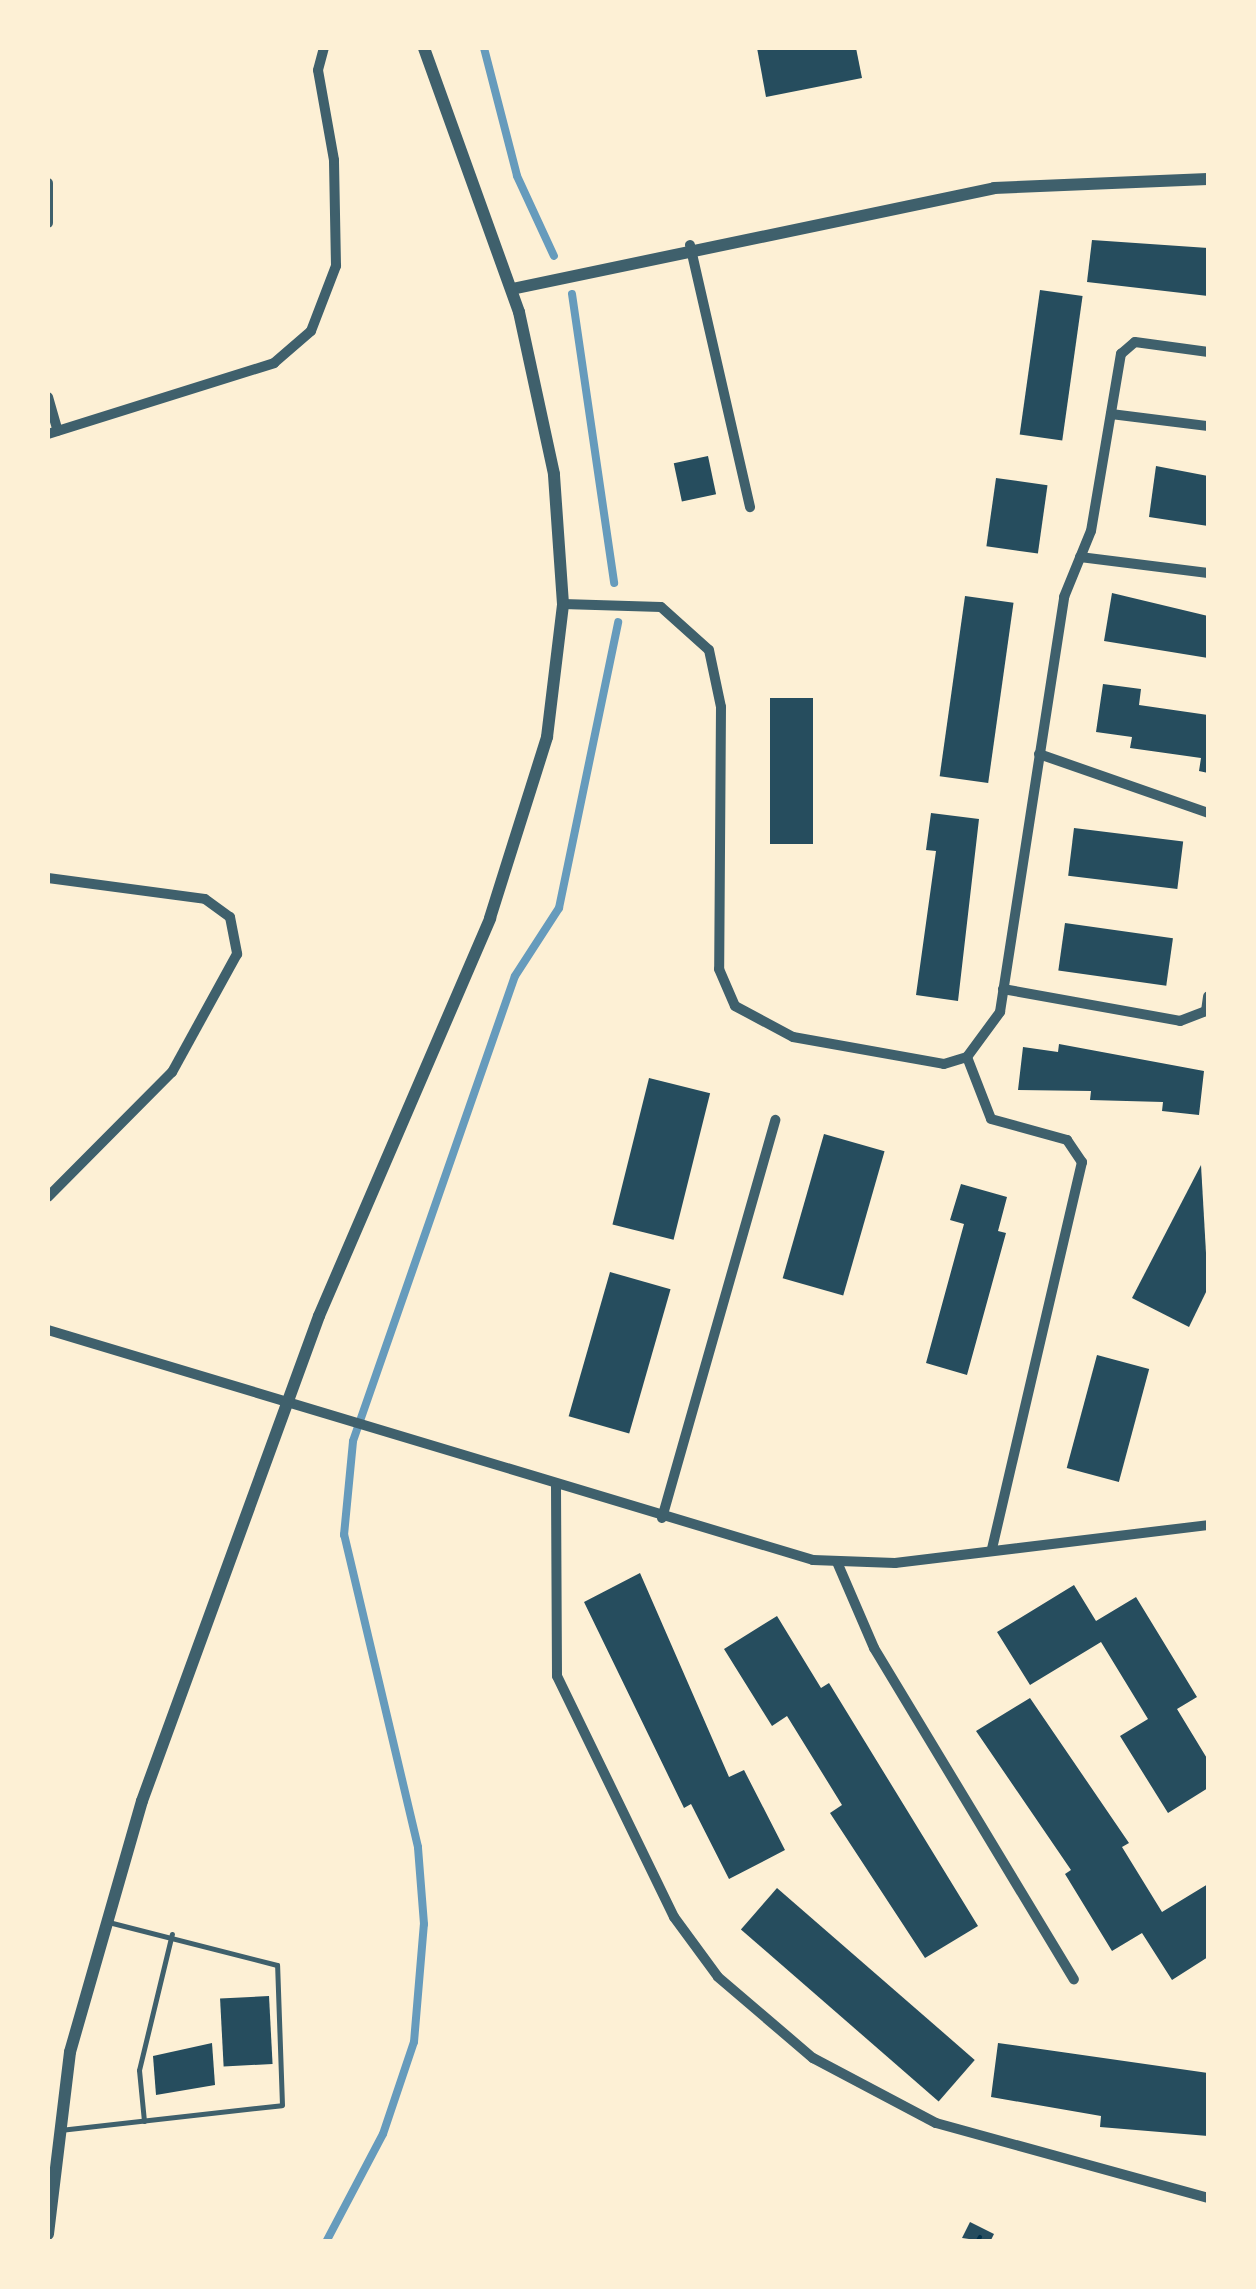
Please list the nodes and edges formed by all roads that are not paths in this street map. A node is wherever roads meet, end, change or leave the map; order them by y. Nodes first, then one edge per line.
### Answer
1 (324, 48) edge
2 (424, 48) edge
3 (1208, 179) edge
4 (48, 183) edge
5 (48, 222) edge
6 (690, 245) junction
7 (512, 289) junction
8 (1208, 352) edge
9 (48, 397) edge
10 (1111, 414) junction
11 (1208, 426) edge
12 (52, 432) edge
13 (750, 508) dead end
14 (1080, 557) junction
15 (1208, 574) edge
16 (563, 604) junction
17 (1040, 754) junction
18 (1208, 813) edge
19 (48, 878) edge
20 (1003, 990) junction
21 (1208, 996) edge
22 (967, 1057) junction
23 (775, 1120) dead end
24 (48, 1197) edge
25 (48, 1330) edge
26 (286, 1402) junction
27 (556, 1486) junction
28 (662, 1518) junction
29 (1208, 1525) edge
30 (992, 1549) junction
31 (837, 1562) junction
32 (104, 1921) junction
33 (172, 1934) junction
34 (1074, 1979) dead end
35 (144, 2121) junction
36 (57, 2130) junction
37 (1208, 2198) edge
38 (48, 2234) edge

1 - 12 street
2 - 7 street
3 - 6 street
4 - 5 street
6 - 7 street
6 - 13 street
7 - 16 street
8 - 10 street
9 - 12 street
10 - 11 street
10 - 14 street
14 - 15 street
14 - 17 street
16 - 22 street
16 - 26 street
17 - 18 street
17 - 20 street
19 - 24 street
20 - 21 street
20 - 22 street
22 - 30 street
23 - 28 street
25 - 26 street
26 - 27 street
26 - 32 street
27 - 28 street
27 - 37 street
28 - 31 street
29 - 30 street
30 - 31 street
31 - 34 street
32 - 33 lane
32 - 36 street
33 - 35 lane
33 - 35 lane
35 - 36 lane
36 - 38 street

